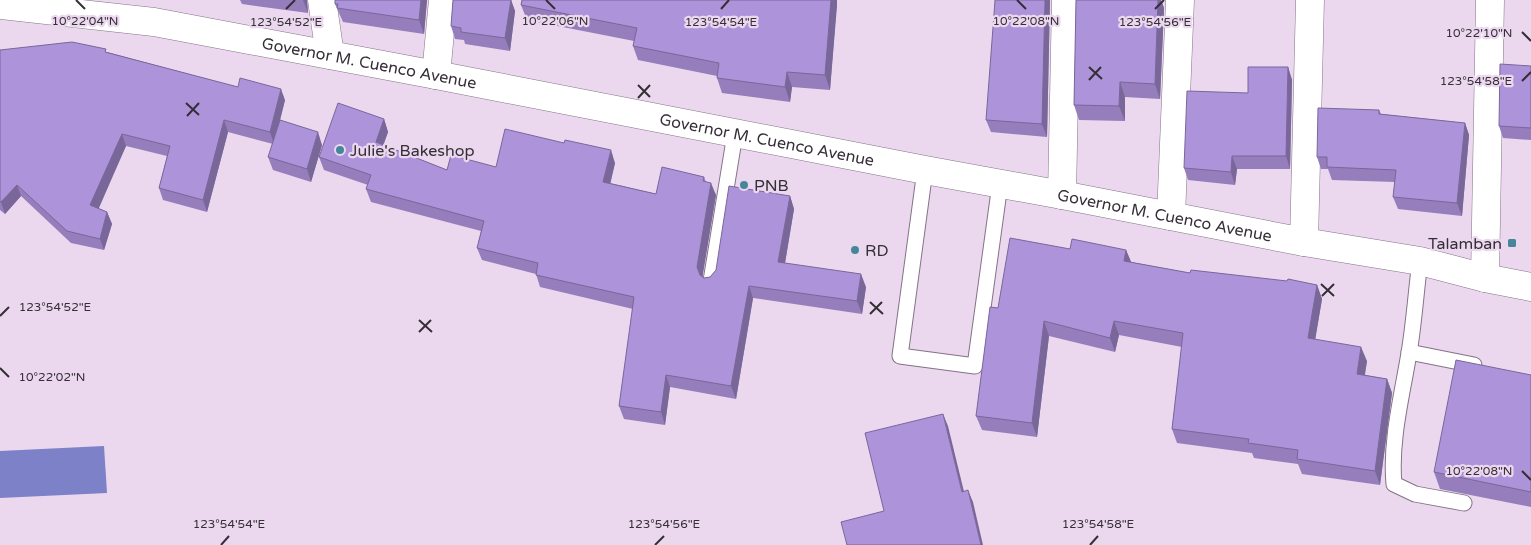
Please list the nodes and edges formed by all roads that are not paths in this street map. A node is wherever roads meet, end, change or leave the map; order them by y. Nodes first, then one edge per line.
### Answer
1 (322, 0) edge
2 (443, 0) edge
3 (1066, 0) edge
4 (1180, 0) edge
5 (1310, 0) edge
6 (1490, 0) edge
7 (0, 5) edge
8 (330, 55) junction
9 (436, 75) junction
10 (735, 134) junction
11 (925, 170) junction
12 (1000, 184) junction
13 (1062, 195) junction
14 (1171, 216) junction
15 (1304, 242) junction
16 (1420, 261) junction
17 (1485, 278) junction
18 (710, 281) edge
19 (1531, 287) edge
20 (1409, 352) junction
21 (1484, 367) edge
22 (1464, 503) dead end

1 - 8 main road
2 - 9 main road
3 - 13 main road
4 - 14 main road
5 - 15 main road
6 - 17 main road
7 - 8 main road, Governor M. Cuenco Avenue
8 - 9 main road, Governor M. Cuenco Avenue
9 - 10 main road, Governor M. Cuenco Avenue
10 - 11 main road, Governor M. Cuenco Avenue
10 - 18 lane
11 - 12 main road, Governor M. Cuenco Avenue
11 - 12 lane
12 - 13 main road, Governor M. Cuenco Avenue
13 - 14 main road, Governor M. Cuenco Avenue
14 - 15 main road, Governor M. Cuenco Avenue
15 - 16 main road, Governor M. Cuenco Avenue
16 - 17 main road, Governor M. Cuenco Avenue
16 - 20 lane
17 - 19 main road, Governor M. Cuenco Avenue
20 - 21 lane
20 - 22 lane

